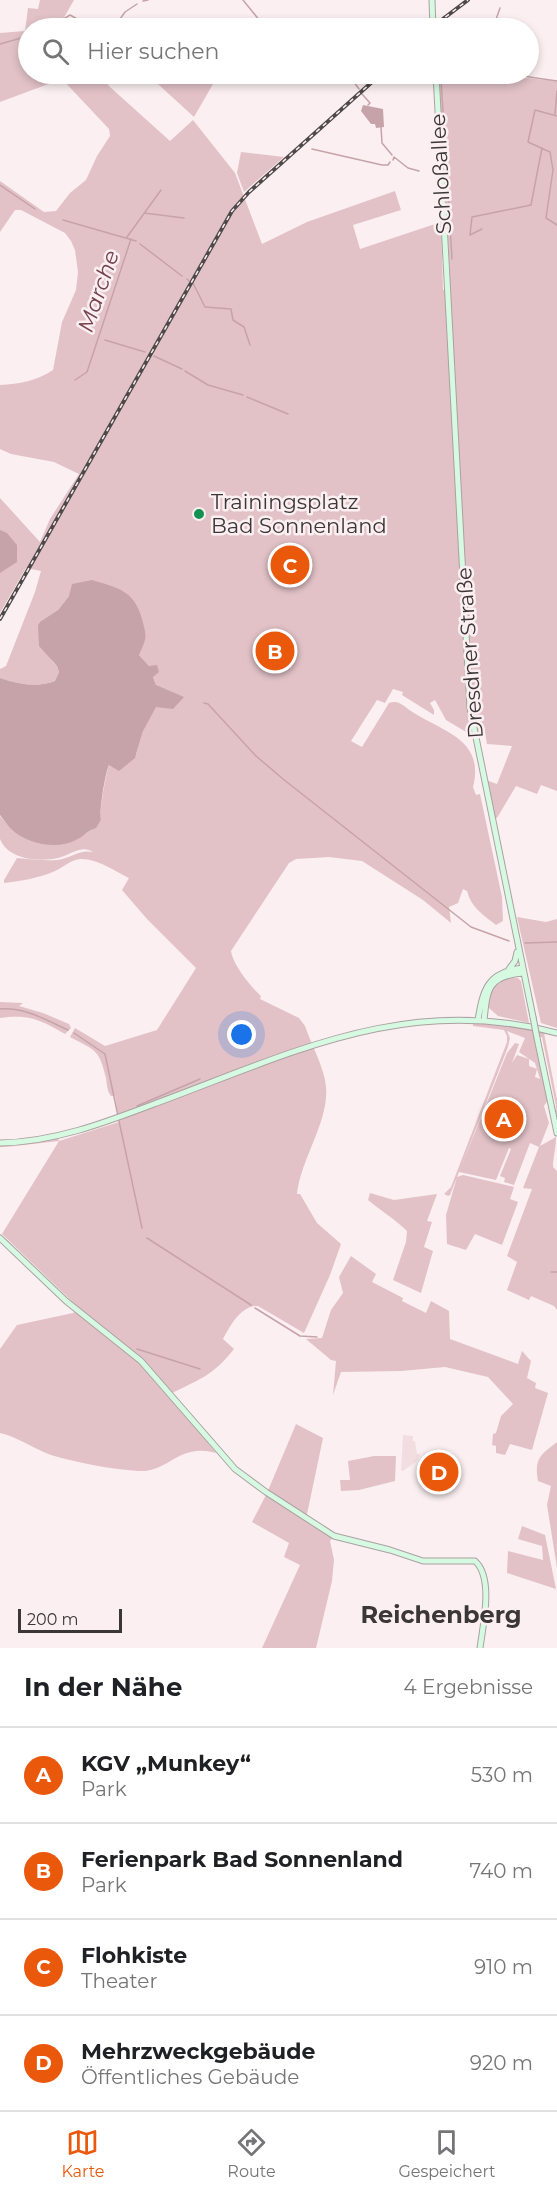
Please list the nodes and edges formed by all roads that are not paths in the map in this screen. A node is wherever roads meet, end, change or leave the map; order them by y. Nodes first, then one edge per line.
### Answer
1 (432, 0) edge
2 (433, 18) edge
3 (436, 84) edge
4 (446, 274) joint
5 (517, 944) junction
6 (509, 969) junction
7 (523, 970) junction
8 (485, 1005) junction
9 (481, 1020) junction
10 (500, 1022) junction
11 (557, 1033) edge
12 (557, 1133) edge
13 (0, 1143) edge
14 (0, 1238) edge
15 (480, 1648) edge

1 - 2 main road
3 - 4 main road, Schloßallee
4 - 5 main road, Dresdner Straße
5 - 6 main road
5 - 7 main road, Dresdner Straße
6 - 7 main road
6 - 9 main road
7 - 8 main road
7 - 12 main road, Dresdner Straße, bridge
8 - 9 main road
8 - 10 main road
9 - 10 main road
9 - 13 main road
10 - 11 main road
14 - 15 main road

